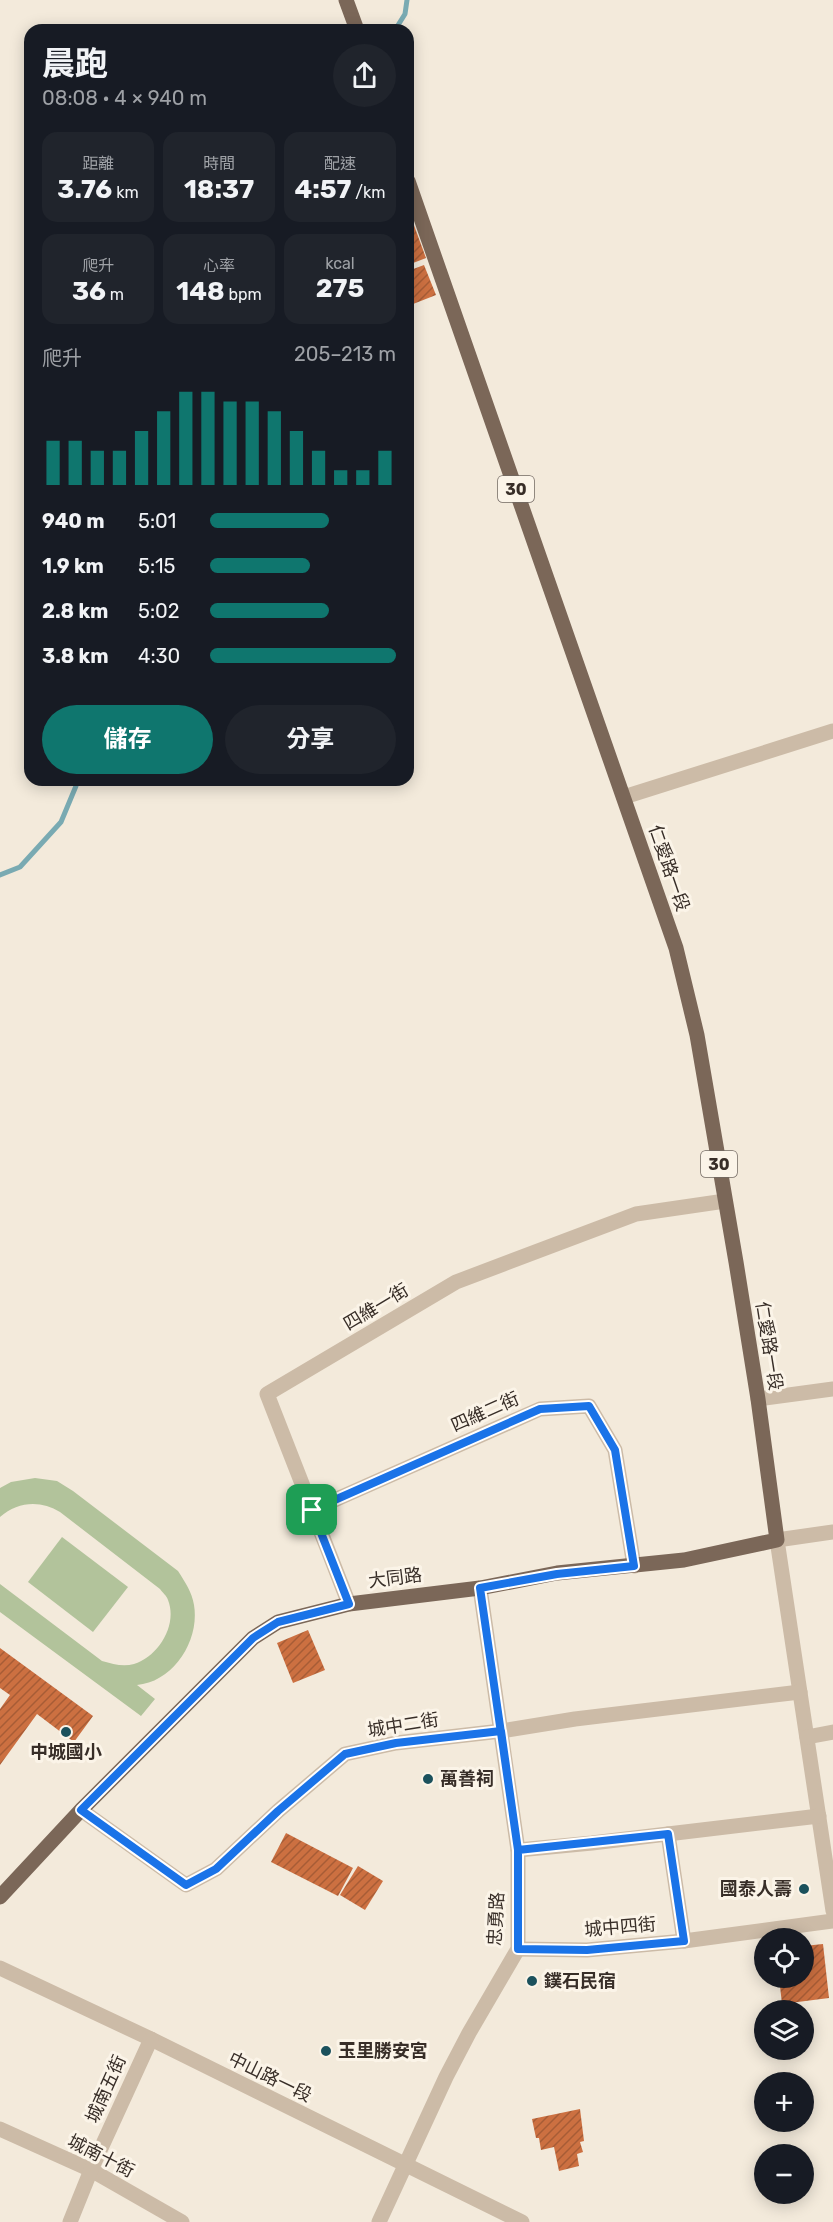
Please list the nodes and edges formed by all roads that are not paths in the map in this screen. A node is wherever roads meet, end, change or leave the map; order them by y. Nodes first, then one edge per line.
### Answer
1 (347, 0) edge
2 (355, 24) edge
3 (414, 198) edge
4 (833, 731) edge
5 (624, 797) junction
6 (725, 1202) junction
7 (833, 1389) edge
8 (758, 1399) junction
9 (312, 1510) junction
10 (833, 1532) edge
11 (777, 1540) junction
12 (634, 1566) junction
13 (480, 1588) junction
14 (349, 1604) junction
15 (800, 1692) junction
16 (501, 1731) junction
17 (833, 1732) edge
18 (807, 1737) junction
19 (81, 1810) junction
20 (819, 1816) junction
21 (668, 1834) junction
22 (518, 1850) junction
23 (0, 1897) edge
24 (833, 1911) edge
25 (833, 1921) edge
26 (684, 1941) junction
27 (518, 1949) junction
28 (0, 1968) edge
29 (151, 2039) junction
30 (0, 2129) edge
31 (404, 2164) junction
32 (91, 2170) junction
33 (70, 2222) edge
34 (182, 2222) edge
35 (379, 2222) edge
36 (522, 2222) edge

1 - 2 main road
3 - 5 main road, 30
4 - 5 street
5 - 6 main road, 仁愛路一段 / 30
6 - 8 main road, 仁愛路一段 / 30
6 - 9 street, 四維一街
7 - 8 street
8 - 11 main road, 仁愛路一段 / 30
9 - 12 street, 四維二街
9 - 14 street, 四維一街
10 - 11 street, 大同路
11 - 12 main road, 大同路
11 - 15 street, 仁愛路一段
12 - 13 main road, 大同路
13 - 14 main road, 大同路
13 - 16 street, 忠勇路
14 - 19 main road, 大同路
15 - 16 street, 城中二街
15 - 18 street, 仁愛路一段
16 - 19 street, 城中二街
16 - 22 street, 忠勇路
17 - 18 street
18 - 20 street, 仁愛路一段
19 - 23 main road, 大同路
20 - 21 street
20 - 24 street, 仁愛路一段
21 - 22 street
21 - 26 street
22 - 27 street, 忠勇路
25 - 26 street, 城中四街
26 - 27 street, 城中四街
27 - 31 street, 忠勇路
28 - 29 street, 中山路一段
29 - 31 street, 中山路一段
29 - 32 street, 城南五街
30 - 32 street, 城南十街
31 - 35 street, 忠勇路
31 - 36 street, 中山路一段
32 - 33 street, 城南五街
32 - 34 street, 城南十街

